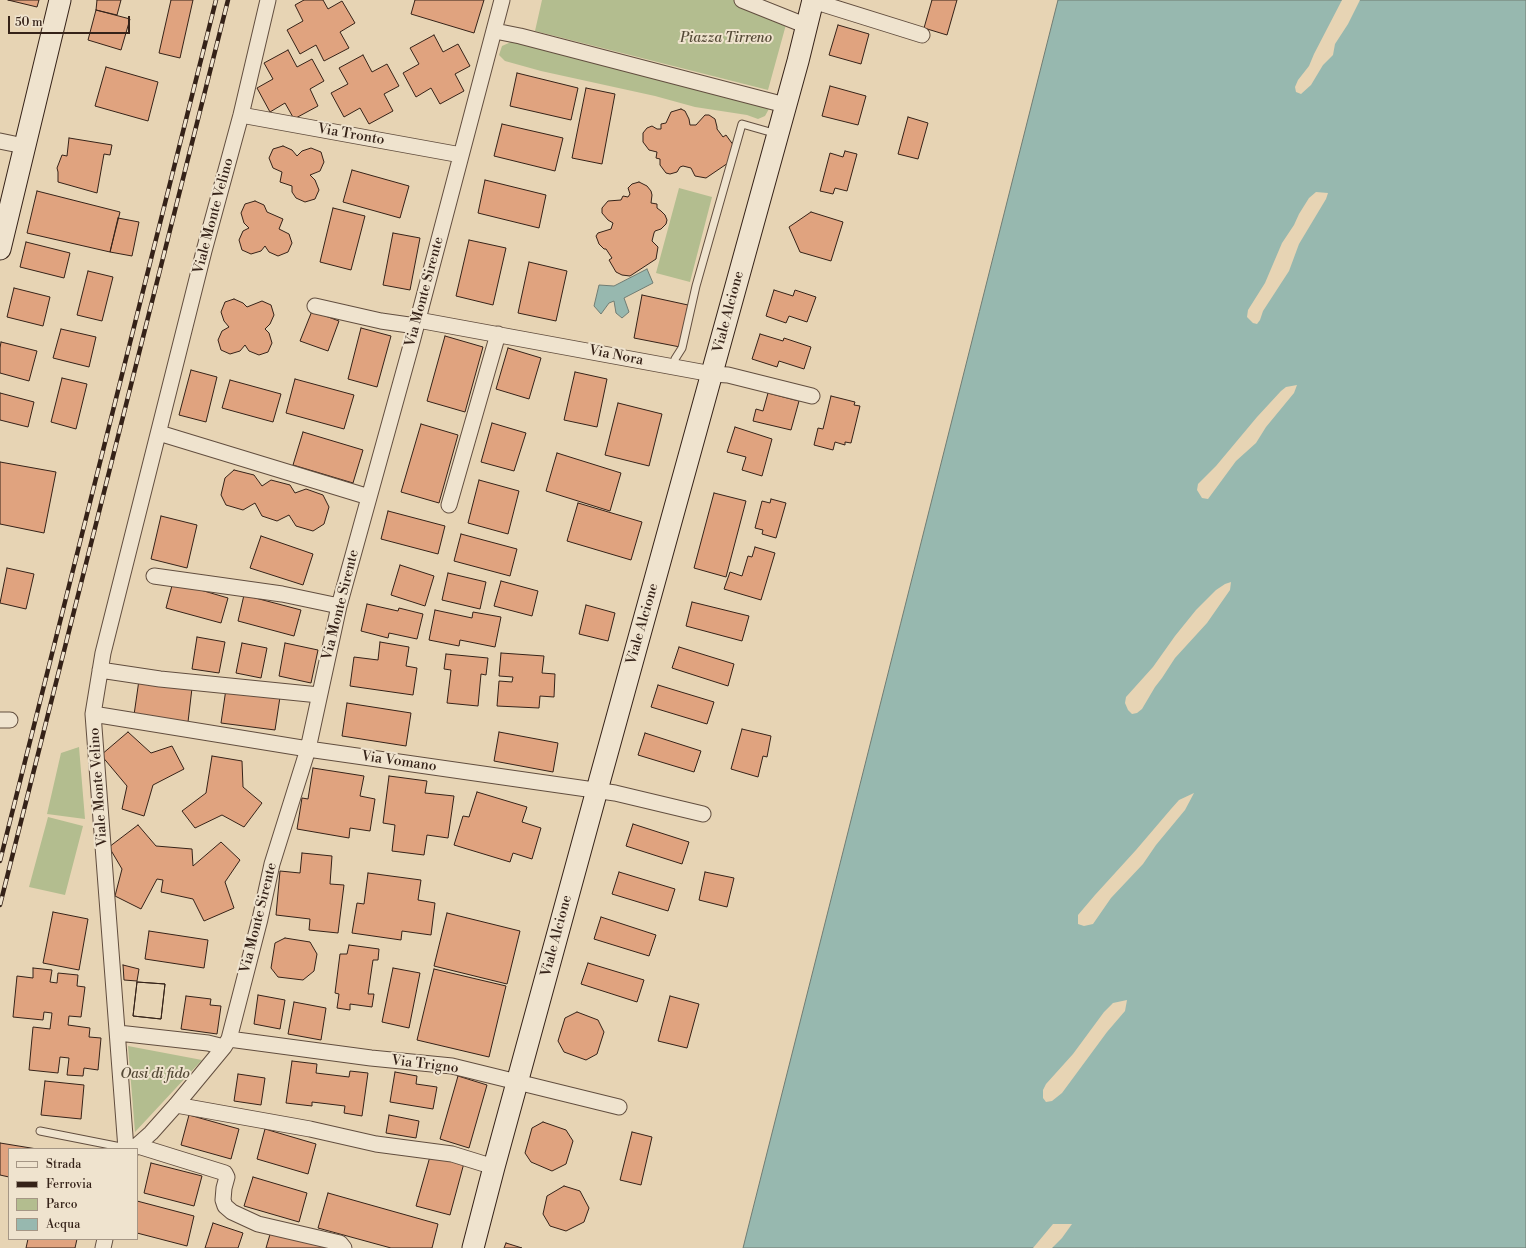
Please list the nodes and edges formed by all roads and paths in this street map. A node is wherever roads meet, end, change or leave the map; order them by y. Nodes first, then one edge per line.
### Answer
1 (60, 0) edge
2 (268, 0) edge
3 (502, 0) edge
4 (742, 0) edge
5 (813, 0) edge
6 (806, 26) junction
7 (495, 30) junction
8 (922, 35) dead end
9 (785, 105) junction
10 (241, 115) junction
11 (777, 134) junction
12 (0, 141) edge
13 (24, 146) junction
14 (461, 154) junction
15 (0, 249) edge
16 (315, 306) dead end
17 (418, 319) junction
18 (498, 334) junction
19 (673, 366) junction
20 (712, 374) junction
21 (812, 396) dead end
22 (159, 432) junction
23 (369, 497) junction
24 (449, 505) dead end
25 (154, 576) dead end
26 (339, 606) junction
27 (100, 670) junction
28 (319, 695) junction
29 (93, 714) junction
30 (308, 749) junction
31 (597, 790) junction
32 (703, 814) dead end
33 (118, 1033) junction
34 (226, 1043) junction
35 (517, 1083) junction
36 (176, 1105) junction
37 (619, 1107) dead end
38 (40, 1131) dead end
39 (131, 1148) edge
40 (138, 1150) edge
41 (494, 1167) junction
42 (344, 1248) edge
43 (473, 1248) edge

1 - 13 street
2 - 10 street, Viale Monte Velino
3 - 7 street, Via Monte Sirente
4 - 6 street
5 - 6 street, Viale Alcione
5 - 8 street
6 - 9 street, Viale Alcione
7 - 9 street
7 - 14 street, Via Monte Sirente
9 - 11 street, Viale Alcione
10 - 14 street, Via Tronto
10 - 22 street, Viale Monte Velino
11 - 19 lane
11 - 20 street, Viale Alcione
12 - 13 street
13 - 15 street
14 - 17 street, Via Monte Sirente
16 - 17 street, Via Nora
17 - 18 street, Via Nora
17 - 23 street, Via Monte Sirente
18 - 19 street, Via Nora
18 - 24 street
19 - 20 street, Via Nora
20 - 21 street, Via Nora
20 - 31 street, Viale Alcione
22 - 23 street
22 - 27 street, Viale Monte Velino
23 - 26 street, Via Monte Sirente
25 - 26 street
26 - 28 street, Via Monte Sirente
27 - 28 street
27 - 29 street, Viale Monte Velino
28 - 30 street, Via Monte Sirente
29 - 30 street, Via Vomano
29 - 33 street, Viale Monte Velino
30 - 31 street, Via Vomano
30 - 34 street, Via Monte Sirente
31 - 32 street, Via Vomano
31 - 35 street, Viale Alcione
33 - 34 street, Via Trigno
33 - 39 street, Viale Monte Velino
34 - 35 street, Via Trigno
34 - 36 street, Via Monte Sirente
35 - 37 street, Via Trigno
35 - 41 street, Viale Alcione
36 - 39 street, Via Monte Sirente
36 - 41 street
38 - 39 lane
40 - 42 street
41 - 43 street, Viale Alcione

